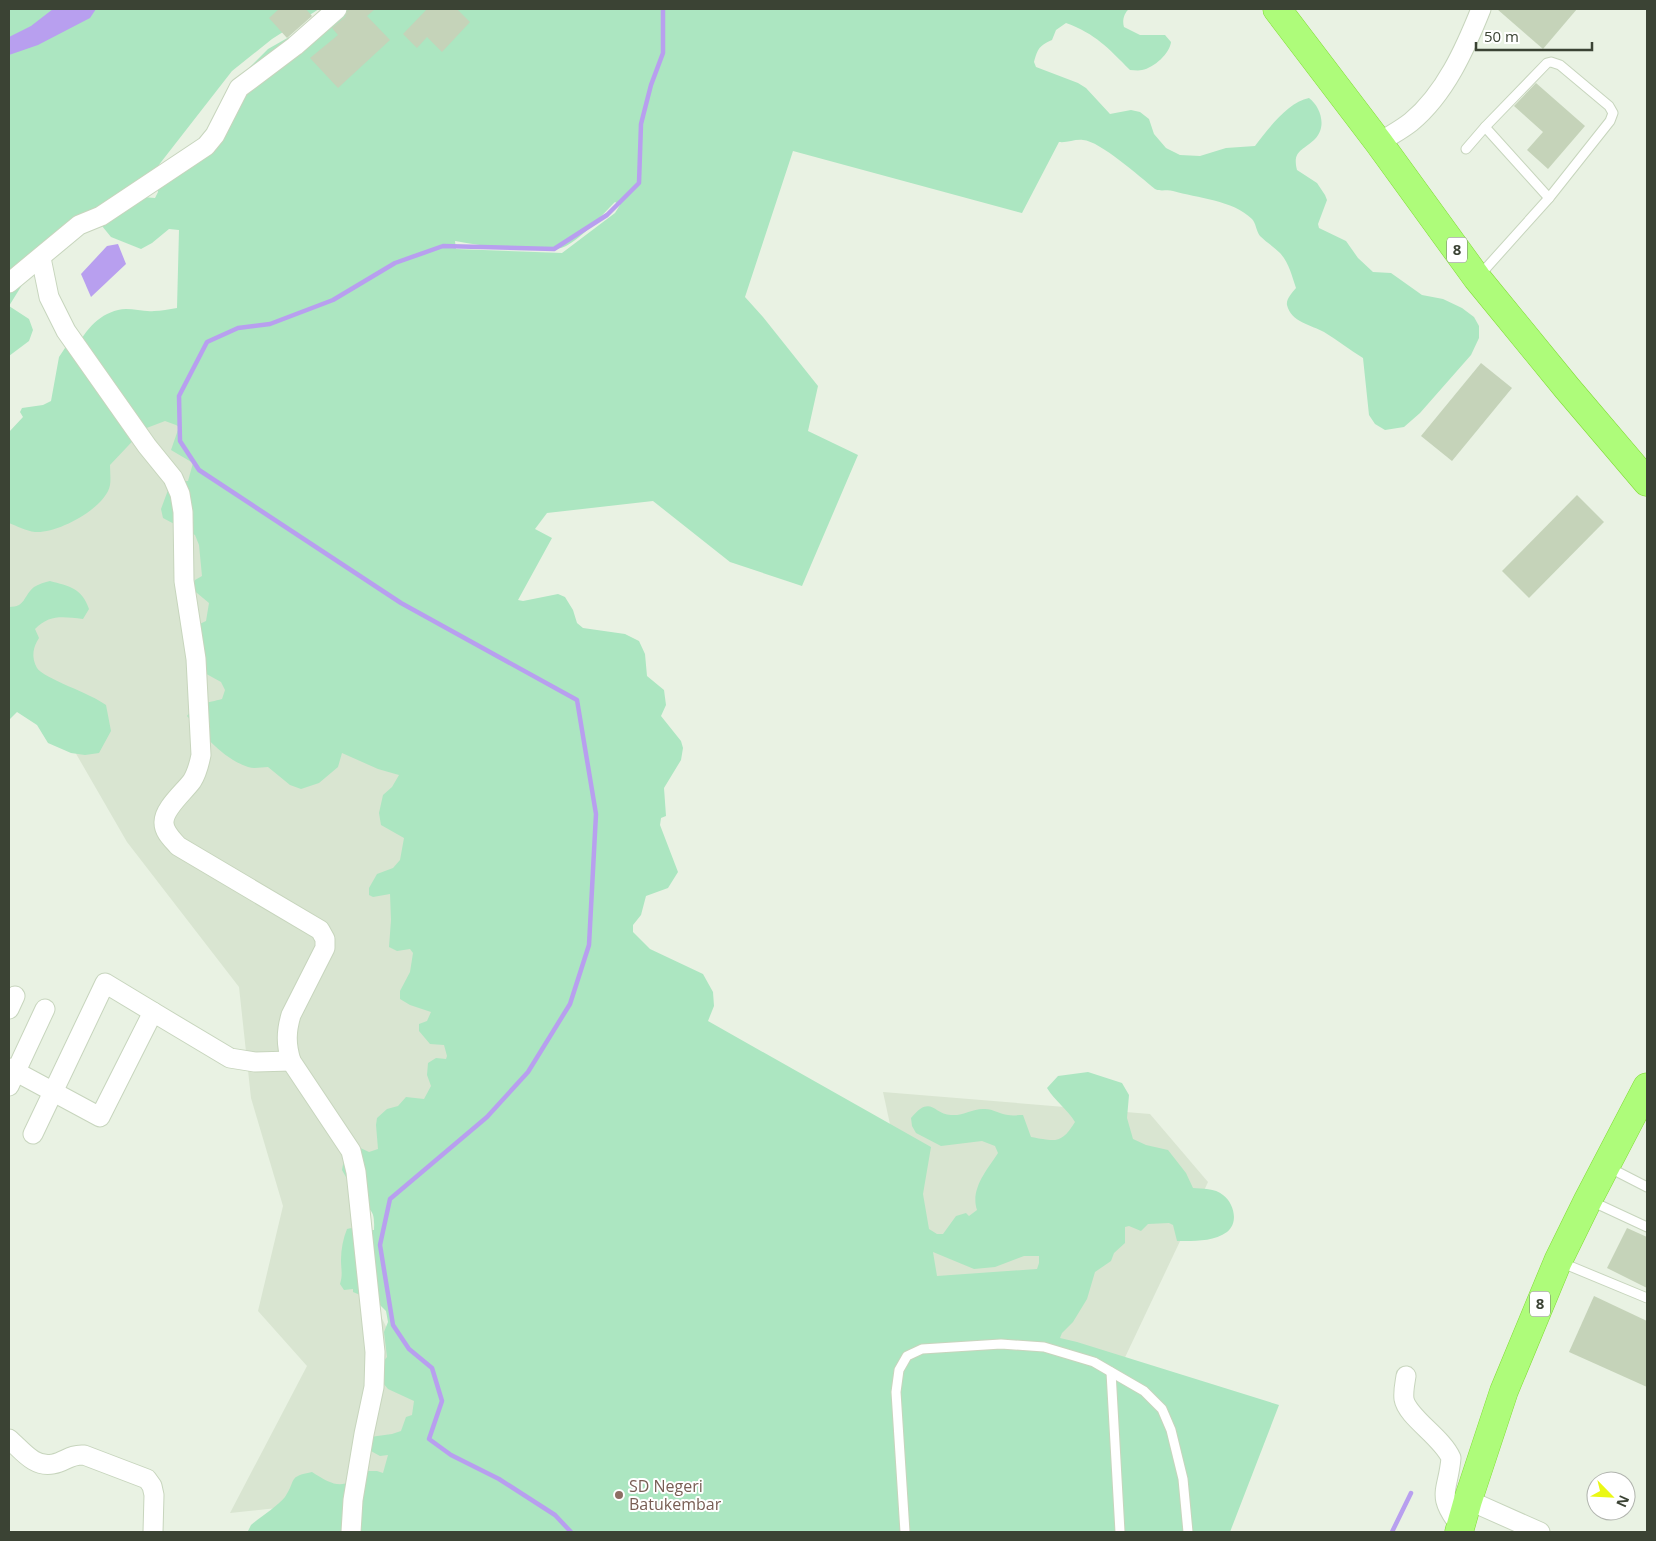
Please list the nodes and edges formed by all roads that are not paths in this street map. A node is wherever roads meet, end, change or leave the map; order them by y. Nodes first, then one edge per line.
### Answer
1 (338, 9) edge
2 (1481, 9) edge
3 (1285, 14) edge
4 (1485, 127) junction
5 (1379, 143) junction
6 (1466, 149) dead end
7 (1549, 198) junction
8 (41, 258) junction
9 (1478, 278) junction
10 (9, 283) edge
11 (1647, 482) edge
12 (44, 1009) dead end
13 (153, 1012) junction
14 (291, 1061) junction
15 (11, 1075) edge
16 (1647, 1087) edge
17 (53, 1092) junction
18 (33, 1134) dead end
19 (1606, 1166) junction
20 (1647, 1187) edge
21 (1588, 1200) junction
22 (1647, 1227) edge
23 (1558, 1261) junction
24 (1647, 1298) edge
25 (1111, 1372) junction
26 (1406, 1376) dead end
27 (9, 1439) edge
28 (1468, 1500) junction
29 (1460, 1530) edge
30 (153, 1532) edge
31 (351, 1532) edge
32 (905, 1532) edge
33 (1120, 1532) edge
34 (1188, 1532) edge
35 (1540, 1532) edge

1 - 8 street
2 - 5 street
3 - 5 highway, 8
4 - 6 lane
4 - 7 lane
4 - 7 lane
5 - 9 highway, 8
7 - 9 lane
8 - 10 street
8 - 14 street
9 - 11 highway, 8
12 - 15 street
13 - 14 street
13 - 17 street
13 - 17 street
14 - 31 street
15 - 17 street
16 - 19 highway, 8
17 - 18 street
19 - 20 lane
19 - 21 highway, 8
21 - 22 lane
21 - 23 highway, 8
23 - 24 lane
23 - 28 highway, 8
25 - 32 lane
25 - 33 lane
25 - 34 lane
26 - 29 street
27 - 30 street
28 - 29 highway, 8
28 - 35 street

